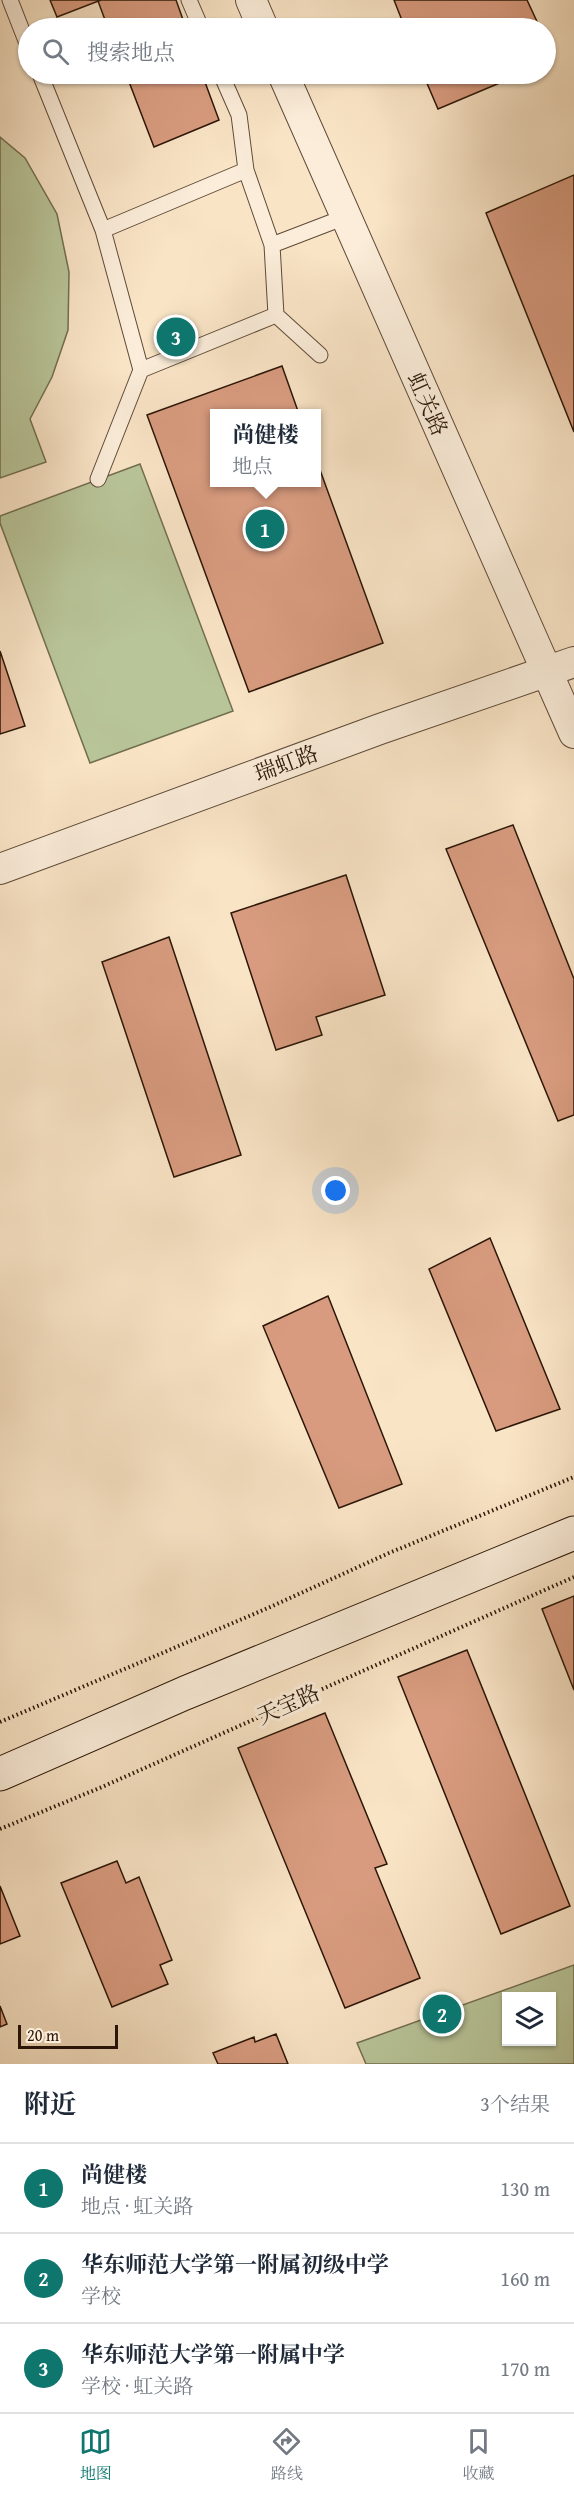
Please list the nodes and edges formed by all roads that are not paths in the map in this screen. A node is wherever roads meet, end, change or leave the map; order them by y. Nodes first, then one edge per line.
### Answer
1 (10, 0) edge
2 (189, 0) edge
3 (251, 0) edge
4 (197, 18) edge
5 (259, 18) edge
6 (18, 20) edge
7 (44, 84) edge
8 (225, 84) edge
9 (287, 84) edge
10 (246, 171) junction
11 (345, 217) junction
12 (103, 230) junction
13 (272, 245) junction
14 (276, 315) junction
15 (320, 355) dead end
16 (141, 370) junction
17 (98, 479) dead end
18 (560, 667) edge
19 (574, 733) edge
20 (0, 869) edge
21 (574, 1533) edge
22 (0, 1774) edge

1 - 6 lane
2 - 4 lane
3 - 5 street
7 - 12 lane
8 - 10 lane
9 - 11 street, 虹关路
10 - 12 lane
10 - 13 lane
11 - 13 lane
11 - 18 street, 虹关路
12 - 16 lane
13 - 14 lane
14 - 15 lane
14 - 16 lane
16 - 17 lane
18 - 19 street, 虹关路
18 - 20 street, 瑞虹路
21 - 22 street

